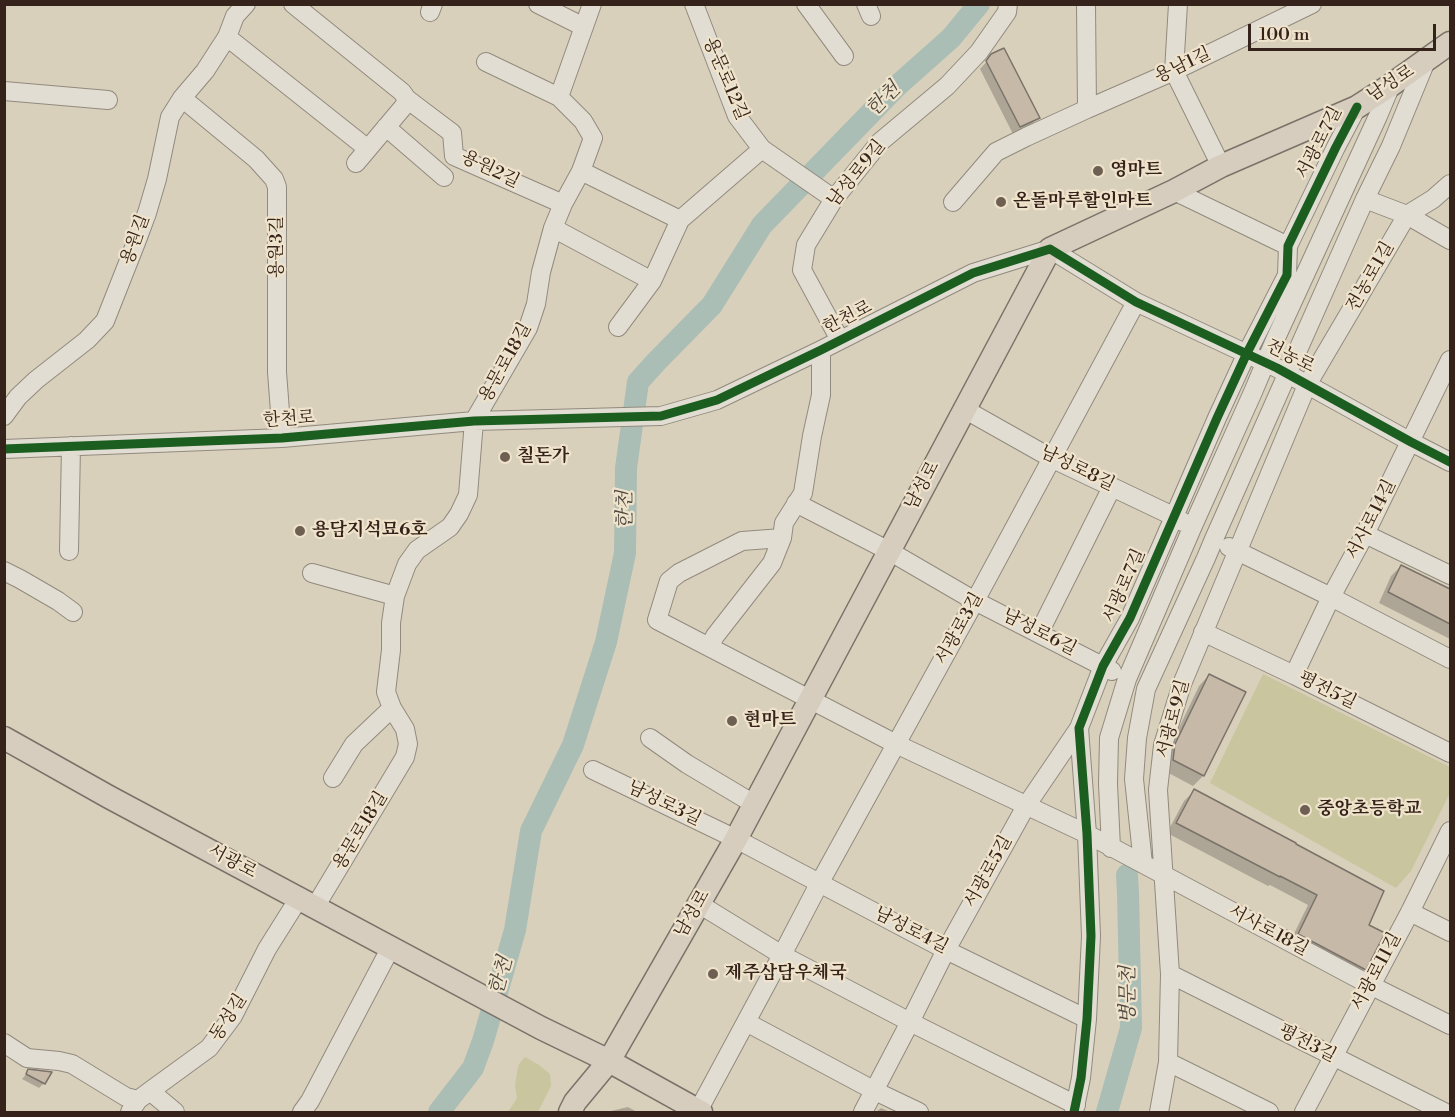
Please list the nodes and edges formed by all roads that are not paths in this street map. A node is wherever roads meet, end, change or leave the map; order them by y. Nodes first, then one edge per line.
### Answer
1 (246, 4) edge
2 (293, 4) edge
3 (538, 4) edge
4 (592, 4) edge
5 (694, 4) edge
6 (806, 4) edge
7 (1008, 4) edge
8 (1086, 4) edge
9 (1178, 4) edge
10 (1312, 4) edge
11 (1279, 13) edge
12 (584, 27) junction
13 (227, 37) junction
14 (1450, 43) edge
15 (844, 56) dead end
16 (1426, 61) junction
17 (486, 62) dead end
18 (1174, 71) junction
19 (1391, 85) junction
20 (4, 91) edge
21 (560, 97) junction
22 (182, 98) junction
23 (407, 99) junction
24 (108, 100) dead end
25 (1357, 107) junction
26 (1087, 109) junction
27 (386, 127) junction
28 (762, 149) junction
29 (1221, 166) junction
30 (581, 171) junction
31 (444, 177) dead end
32 (1450, 184) edge
33 (1174, 191) junction
34 (828, 195) junction
35 (1365, 199) junction
36 (953, 202) dead end
37 (563, 204) junction
38 (1407, 215) junction
39 (680, 220) junction
40 (553, 228) junction
41 (1450, 240) edge
42 (1288, 246) junction
43 (1050, 249) junction
44 (652, 281) junction
45 (1136, 302) junction
46 (618, 327) dead end
47 (840, 340) junction
48 (821, 350) junction
49 (1247, 353) junction
50 (1450, 360) edge
51 (1265, 363) junction
52 (1287, 374) junction
53 (1308, 385) junction
54 (964, 409) junction
55 (4, 416) edge
56 (474, 421) junction
57 (282, 438) junction
58 (1411, 442) junction
59 (71, 446) junction
60 (4, 448) edge
61 (1052, 458) junction
62 (1450, 462) edge
63 (1112, 487) junction
64 (796, 503) junction
65 (1173, 516) junction
66 (1192, 528) junction
67 (1365, 534) junction
68 (782, 538) junction
69 (1214, 538) junction
70 (69, 551) dead end
71 (889, 551) junction
72 (1237, 552) junction
73 (4, 572) edge
74 (312, 573) dead end
75 (1450, 575) edge
76 (395, 596) junction
77 (1331, 597) junction
78 (975, 602) junction
79 (74, 612) dead end
80 (1203, 632) junction
81 (1039, 633) junction
82 (710, 646) junction
83 (1450, 659) edge
84 (1103, 666) junction
85 (1294, 675) junction
86 (1127, 679) junction
87 (810, 700) junction
88 (392, 708) junction
89 (1079, 728) junction
90 (4, 738) edge
91 (650, 738) dead end
92 (896, 744) junction
93 (1450, 753) edge
94 (593, 770) dead end
95 (333, 778) dead end
96 (754, 804) junction
97 (1026, 807) junction
98 (1087, 834) junction
99 (1449, 837) edge
100 (736, 839) junction
101 (1111, 848) junction
102 (1143, 864) junction
103 (1164, 875) junction
104 (819, 884) junction
105 (307, 902) junction
106 (699, 904) junction
107 (1410, 912) junction
108 (1450, 932) edge
109 (391, 947) junction
110 (946, 950) junction
111 (782, 955) junction
112 (1170, 974) junction
113 (1370, 985) junction
114 (1087, 1019) junction
115 (746, 1022) junction
116 (910, 1022) junction
117 (1450, 1025) edge
118 (4, 1043) edge
119 (1332, 1057) junction
120 (609, 1061) junction
121 (1168, 1062) junction
122 (875, 1091) junction
123 (139, 1101) edge
124 (1075, 1109) edge
125 (700, 1112) edge
126 (175, 1113) edge
127 (302, 1113) edge
128 (570, 1113) edge
129 (863, 1113) edge
130 (919, 1113) edge
131 (1159, 1113) edge
132 (1269, 1113) edge
133 (1304, 1113) edge
134 (1444, 1113) edge

1 - 13 street, 용원길
2 - 23 street, 용원2길
3 - 12 street
4 - 12 street
5 - 28 street, 용문로12길
6 - 15 street
7 - 34 street, 남성로9길
8 - 26 street
9 - 18 street
10 - 11 street, 용남1길
11 - 18 street, 용남1길
12 - 21 street
13 - 22 street, 용원길
13 - 27 street
14 - 16 main road, 남성로
16 - 19 main road, 남성로
16 - 35 street
17 - 21 street
18 - 26 street, 용남1길
18 - 29 street
19 - 25 main road, 남성로
19 - 51 street
20 - 24 street
21 - 30 street, 용문로18길
22 - 55 street, 용원길
22 - 57 street, 용원3길
23 - 27 street
23 - 37 street, 용원2길
25 - 29 main road, 남성로
25 - 42 street, 서광로7길
26 - 36 street, 용남1길
27 - 31 street
28 - 34 street, 용문로12길
28 - 39 street
29 - 33 main road, 남성로
30 - 37 street, 용문로18길
30 - 39 street
32 - 38 street, 전농로1길
33 - 42 street
33 - 43 main road, 남성로
34 - 47 street, 남성로9길
35 - 38 street
35 - 52 street
37 - 40 street, 용문로18길
38 - 41 street
38 - 53 street, 전농로1길
39 - 44 street
40 - 44 street
40 - 56 street, 용문로18길
42 - 49 street, 서광로7길
43 - 45 street, 전농로
43 - 47 street, 한천로
43 - 54 main road, 남성로
44 - 46 street
45 - 49 street, 전농로
45 - 61 street, 서광로3길
47 - 48 street, 한천로
48 - 56 street, 한천로
48 - 64 street
49 - 51 street, 전농로
49 - 65 street, 서광로7길
50 - 58 street, 서사로14길
51 - 52 street, 전농로
51 - 66 street
52 - 53 street, 전농로
52 - 69 street
53 - 58 street, 전농로
53 - 72 street, 서광로9길
54 - 61 street, 남성로8길
54 - 71 main road, 남성로
56 - 57 street, 한천로
56 - 76 street, 용문로18길
57 - 59 street, 한천로
58 - 62 street, 전농로
58 - 67 street, 서사로14길
59 - 60 street, 한천로
59 - 70 street
61 - 63 street, 남성로8길
61 - 78 street, 서광로3길
63 - 65 street, 남성로8길
63 - 81 street
64 - 68 street
64 - 71 street, 남성로6길
65 - 66 street, 남성로8길
65 - 84 street, 서광로7길
66 - 69 street
66 - 86 street
67 - 75 street
67 - 77 street, 서사로14길
68 - 82 street
68 - 82 street
69 - 72 street
69 - 102 street
71 - 78 street, 남성로6길
71 - 87 main road, 남성로
72 - 77 street
72 - 80 street, 서광로9길
73 - 79 street
74 - 76 street
76 - 88 street, 용문로18길
77 - 83 street
77 - 85 street, 서사로14길
78 - 81 street, 남성로6길
78 - 92 street, 서광로3길
80 - 85 street, 평전5길
80 - 103 street, 서광로9길
81 - 84 street, 남성로6길
82 - 87 street
84 - 86 street, 남성로6길
84 - 89 street, 서광로7길
85 - 93 street, 평전5길
86 - 101 street
87 - 92 street
87 - 96 main road, 남성로
88 - 95 street
88 - 105 street, 용문로18길
89 - 97 street, 서광로5길
89 - 98 street, 서광로7길
90 - 105 main road, 서광로
91 - 96 street
92 - 97 street
92 - 104 street, 서광로3길
94 - 100 street, 남성로3길
96 - 100 main road, 남성로
97 - 98 street
97 - 110 street, 서광로5길
98 - 101 street, 서사로18길
98 - 114 street, 서광로7길
99 - 107 street, 서광로11길
100 - 104 street, 남성로4길
100 - 106 main road, 남성로
101 - 102 street, 서사로18길
102 - 103 street, 서사로18길
103 - 112 street, 서광로9길
103 - 113 street, 서사로18길
104 - 110 street, 남성로4길
104 - 111 street, 서광로3길
105 - 109 main road, 서광로
105 - 123 street, 동성길
106 - 111 street
106 - 120 main road, 남성로
107 - 108 street
107 - 113 street, 서광로11길
109 - 120 main road, 서광로
109 - 127 street
110 - 114 street, 남성로4길
110 - 116 street, 서광로5길
111 - 115 street, 서광로3길
111 - 116 street
112 - 119 street, 평전3길
112 - 121 street, 서광로9길
113 - 117 street, 서사로18길
113 - 119 street, 서광로11길
114 - 124 street, 서광로7길
115 - 122 street
115 - 125 street, 서광로3길
116 - 122 street, 서광로5길
116 - 124 street
118 - 123 street
119 - 133 street, 서광로11길
119 - 134 street, 평전3길
120 - 125 main road
120 - 128 main road, 남성로
121 - 131 street, 서광로9길
121 - 132 street
122 - 129 street, 서광로5길
122 - 130 street
123 - 126 street

